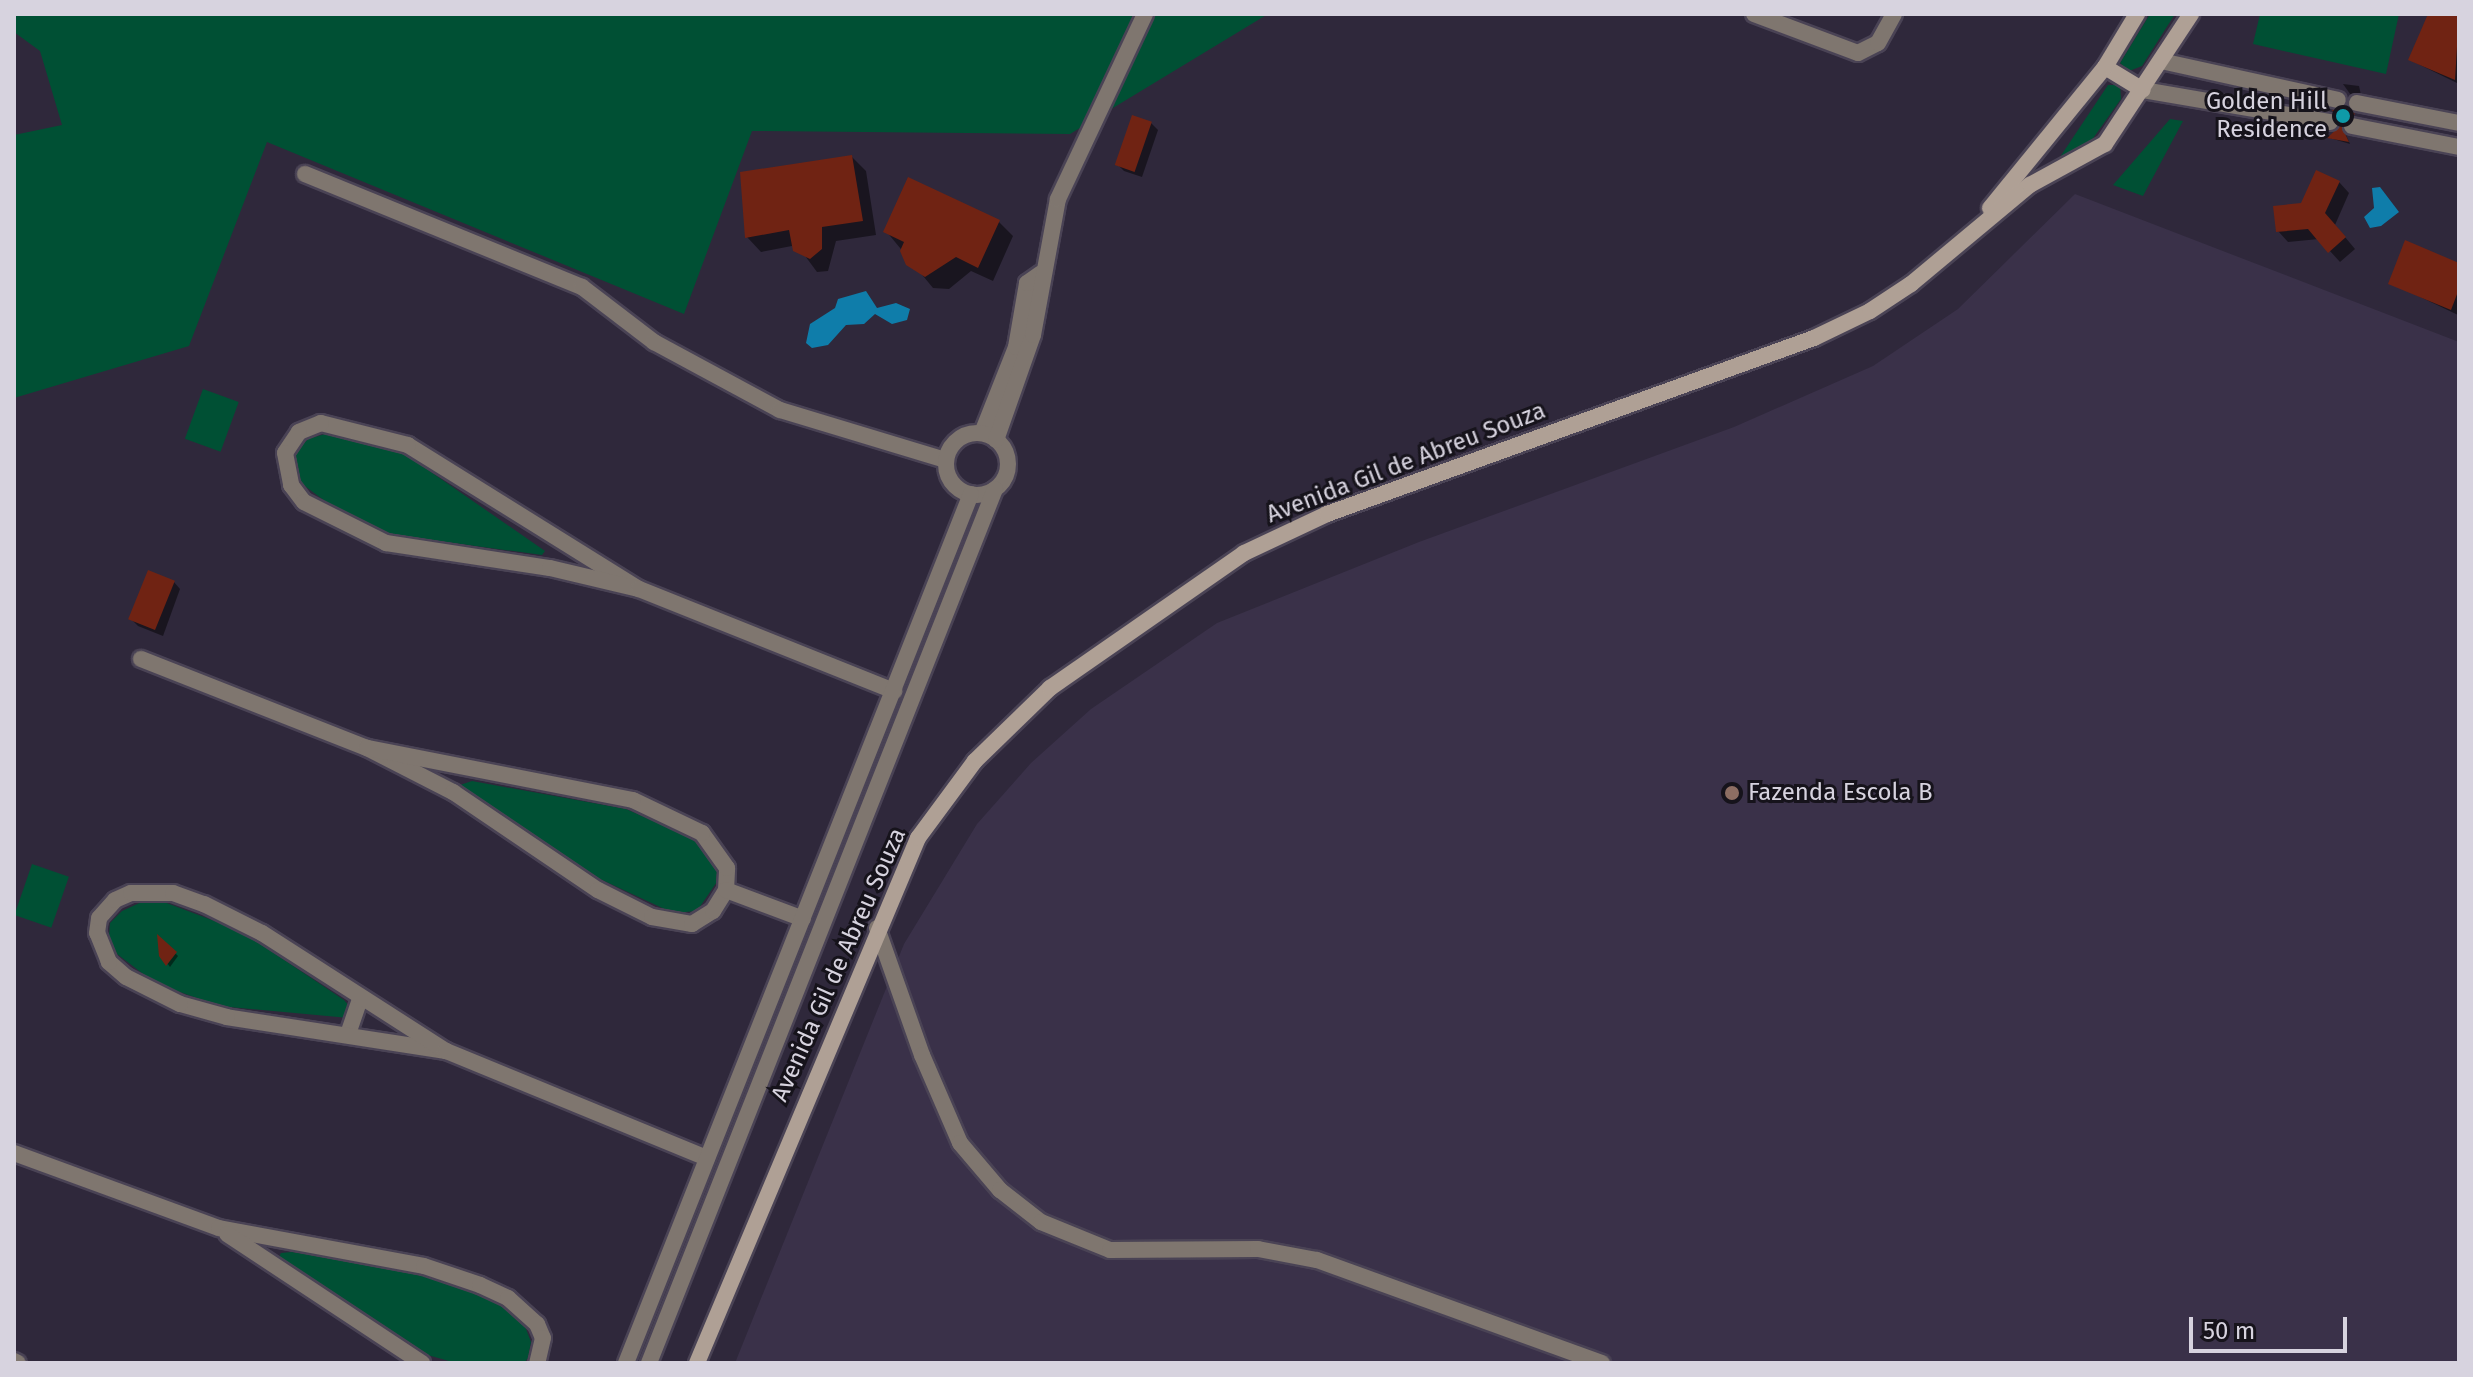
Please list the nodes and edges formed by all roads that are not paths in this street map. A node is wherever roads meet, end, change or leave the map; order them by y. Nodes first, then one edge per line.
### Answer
1 (1145, 14) edge
2 (1754, 14) edge
3 (1894, 14) edge
4 (2137, 14) edge
5 (2191, 14) edge
6 (2161, 61) junction
7 (2105, 67) junction
8 (2149, 91) junction
9 (2338, 100) dead end
10 (2357, 103) dead end
11 (2322, 120) dead end
12 (2459, 123) edge
13 (2352, 126) dead end
14 (2459, 147) edge
15 (305, 174) dead end
16 (1969, 234) junction
17 (989, 436) junction
18 (946, 460) junction
19 (995, 489) junction
20 (971, 494) junction
21 (565, 543) junction
22 (550, 568) junction
23 (639, 589) junction
24 (141, 659) dead end
25 (894, 691) junction
26 (367, 748) junction
27 (463, 768) junction
28 (453, 792) junction
29 (726, 890) junction
30 (803, 919) junction
31 (877, 928) junction
32 (360, 999) junction
33 (348, 1034) junction
34 (446, 1051) junction
35 (14, 1153) edge
36 (707, 1158) junction
37 (219, 1228) junction
38 (281, 1242) junction
39 (271, 1265) junction
40 (542, 1362) edge
41 (422, 1363) edge
42 (626, 1363) edge
43 (649, 1363) edge
44 (697, 1363) edge
45 (1602, 1363) edge

1 - 17 street
2 - 3 street
4 - 7 street, Avenida Gil de Abreu Souza
5 - 6 street, Avenida Gil de Abreu Souza
6 - 8 street, Avenida Gil de Abreu Souza
6 - 9 street
7 - 8 street
7 - 16 street, Avenida Gil de Abreu Souza
8 - 11 street
8 - 16 street, Avenida Gil de Abreu Souza
10 - 12 street
13 - 14 street
15 - 18 street
16 - 31 street, Avenida Gil de Abreu Souza
17 - 18 street
17 - 19 street
18 - 20 street
19 - 20 street
19 - 43 street
20 - 25 street
21 - 22 street
21 - 22 street
21 - 23 street
22 - 23 street
23 - 25 street
24 - 26 street
25 - 30 street
26 - 27 street
26 - 28 street
27 - 28 street
27 - 29 street
28 - 29 street
29 - 30 street
30 - 36 street
31 - 44 street, Avenida Gil de Abreu Souza
31 - 45 street
32 - 33 street
32 - 33 street
32 - 34 street
33 - 34 street
34 - 36 street
35 - 37 street
36 - 42 street
37 - 38 street
37 - 39 street
38 - 39 street
38 - 40 street
39 - 41 street

